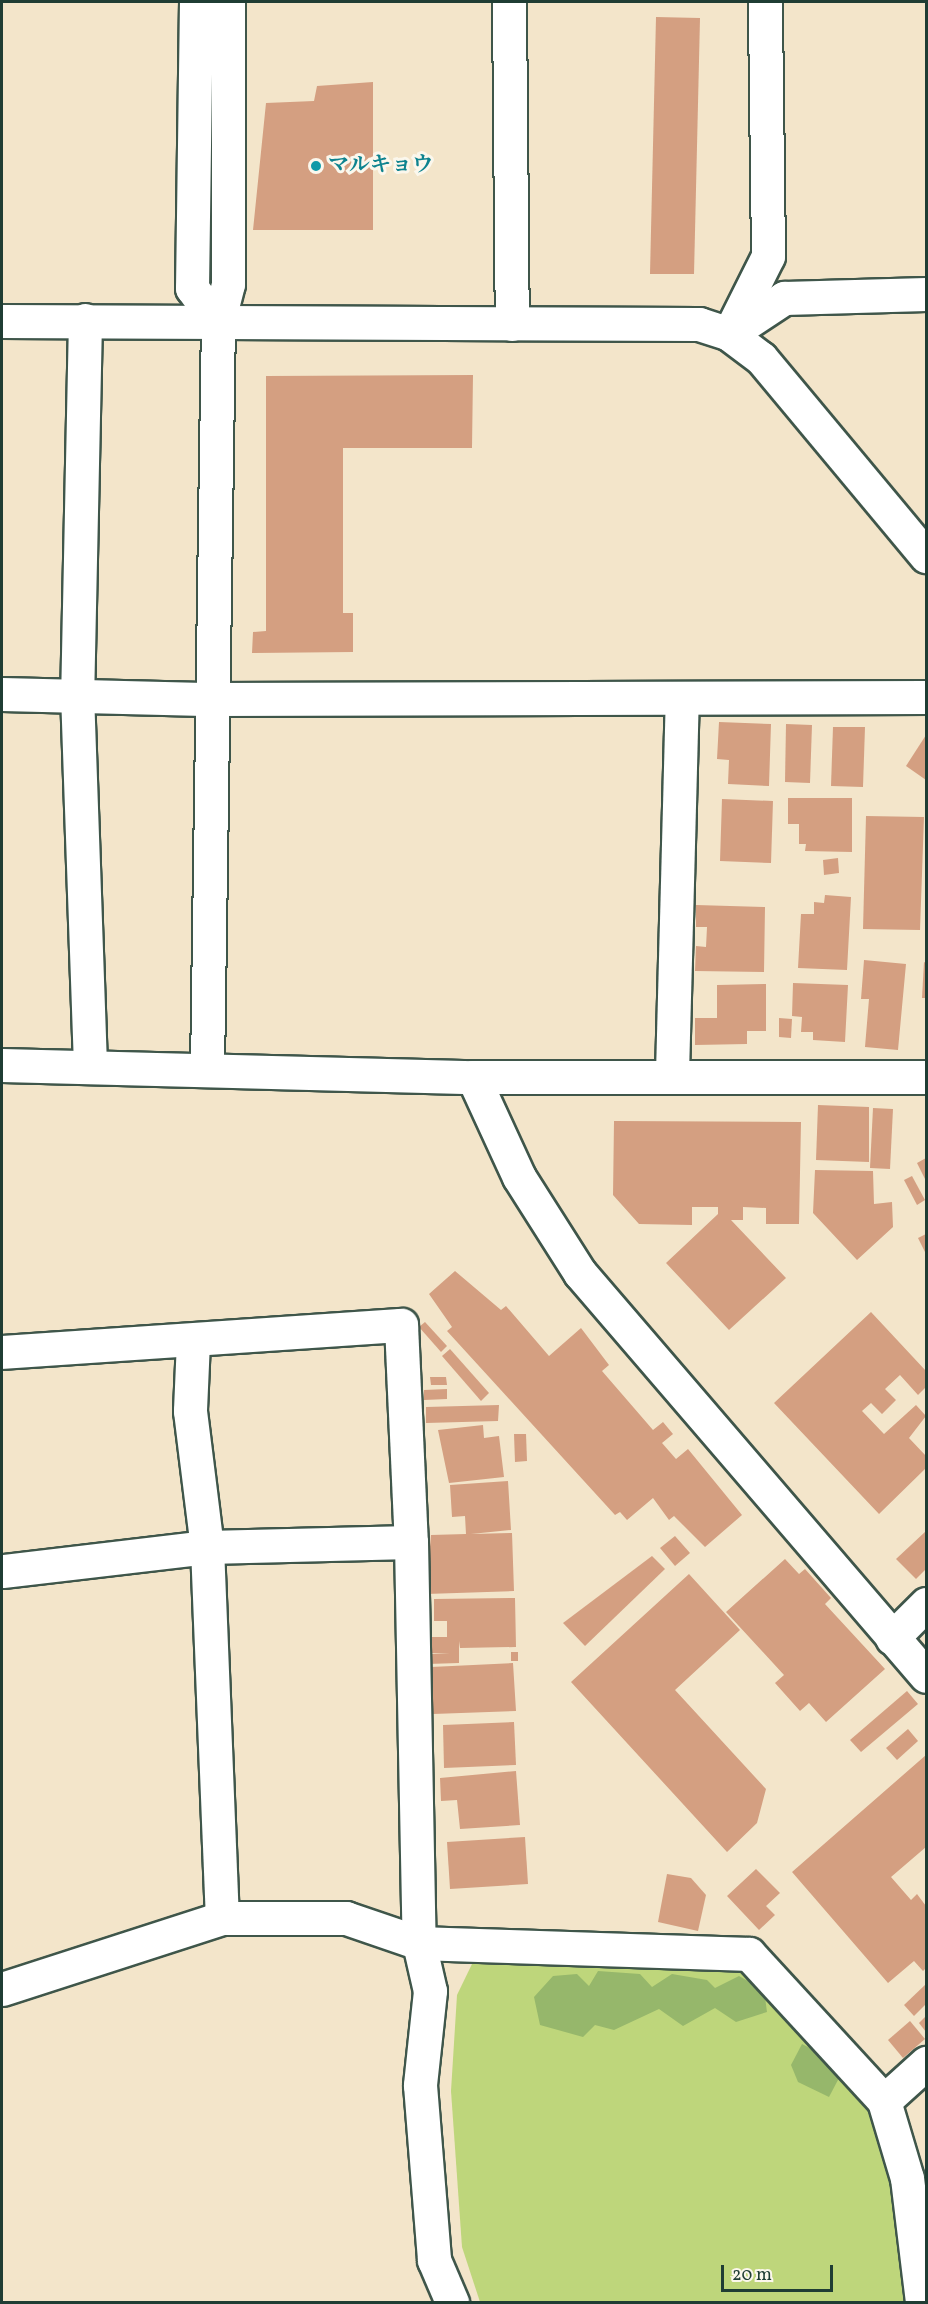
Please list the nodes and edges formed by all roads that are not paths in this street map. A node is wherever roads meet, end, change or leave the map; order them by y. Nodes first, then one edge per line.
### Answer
1 (196, 2) edge
2 (228, 2) edge
3 (509, 2) edge
4 (765, 2) edge
5 (927, 294) edge
6 (85, 320) junction
7 (2, 321) edge
8 (218, 323) junction
9 (512, 324) junction
10 (729, 334) junction
11 (927, 556) edge
12 (77, 693) junction
13 (2, 694) edge
14 (927, 697) edge
15 (214, 699) junction
16 (682, 699) junction
17 (2, 1065) edge
18 (90, 1066) junction
19 (207, 1069) junction
20 (672, 1073) junction
21 (473, 1077) junction
22 (927, 1077) edge
23 (193, 1341) junction
24 (2, 1352) edge
25 (411, 1542) junction
26 (207, 1547) junction
27 (2, 1571) edge
28 (927, 1604) edge
29 (892, 1638) junction
30 (927, 1676) edge
31 (222, 1918) junction
32 (419, 1943) junction
33 (2, 1989) edge
34 (927, 2063) edge
35 (884, 2101) junction
36 (452, 2302) edge
37 (922, 2302) edge

1 - 8 street
2 - 8 street
3 - 9 street
4 - 10 street
5 - 10 street
6 - 7 street
6 - 8 street
6 - 12 street
8 - 9 street
8 - 15 street
9 - 10 street
10 - 11 street
12 - 13 street
12 - 15 street
12 - 18 street
14 - 16 street
15 - 16 street
15 - 19 street
16 - 20 street
17 - 18 street
18 - 19 street
19 - 21 street
20 - 21 street
20 - 22 street
21 - 29 street
23 - 24 street
23 - 25 street
23 - 26 street
25 - 26 street
25 - 32 street
26 - 27 street
26 - 31 street
28 - 29 street
29 - 30 street
31 - 32 street
31 - 33 street
32 - 35 street
32 - 36 street
34 - 35 street
35 - 37 street

